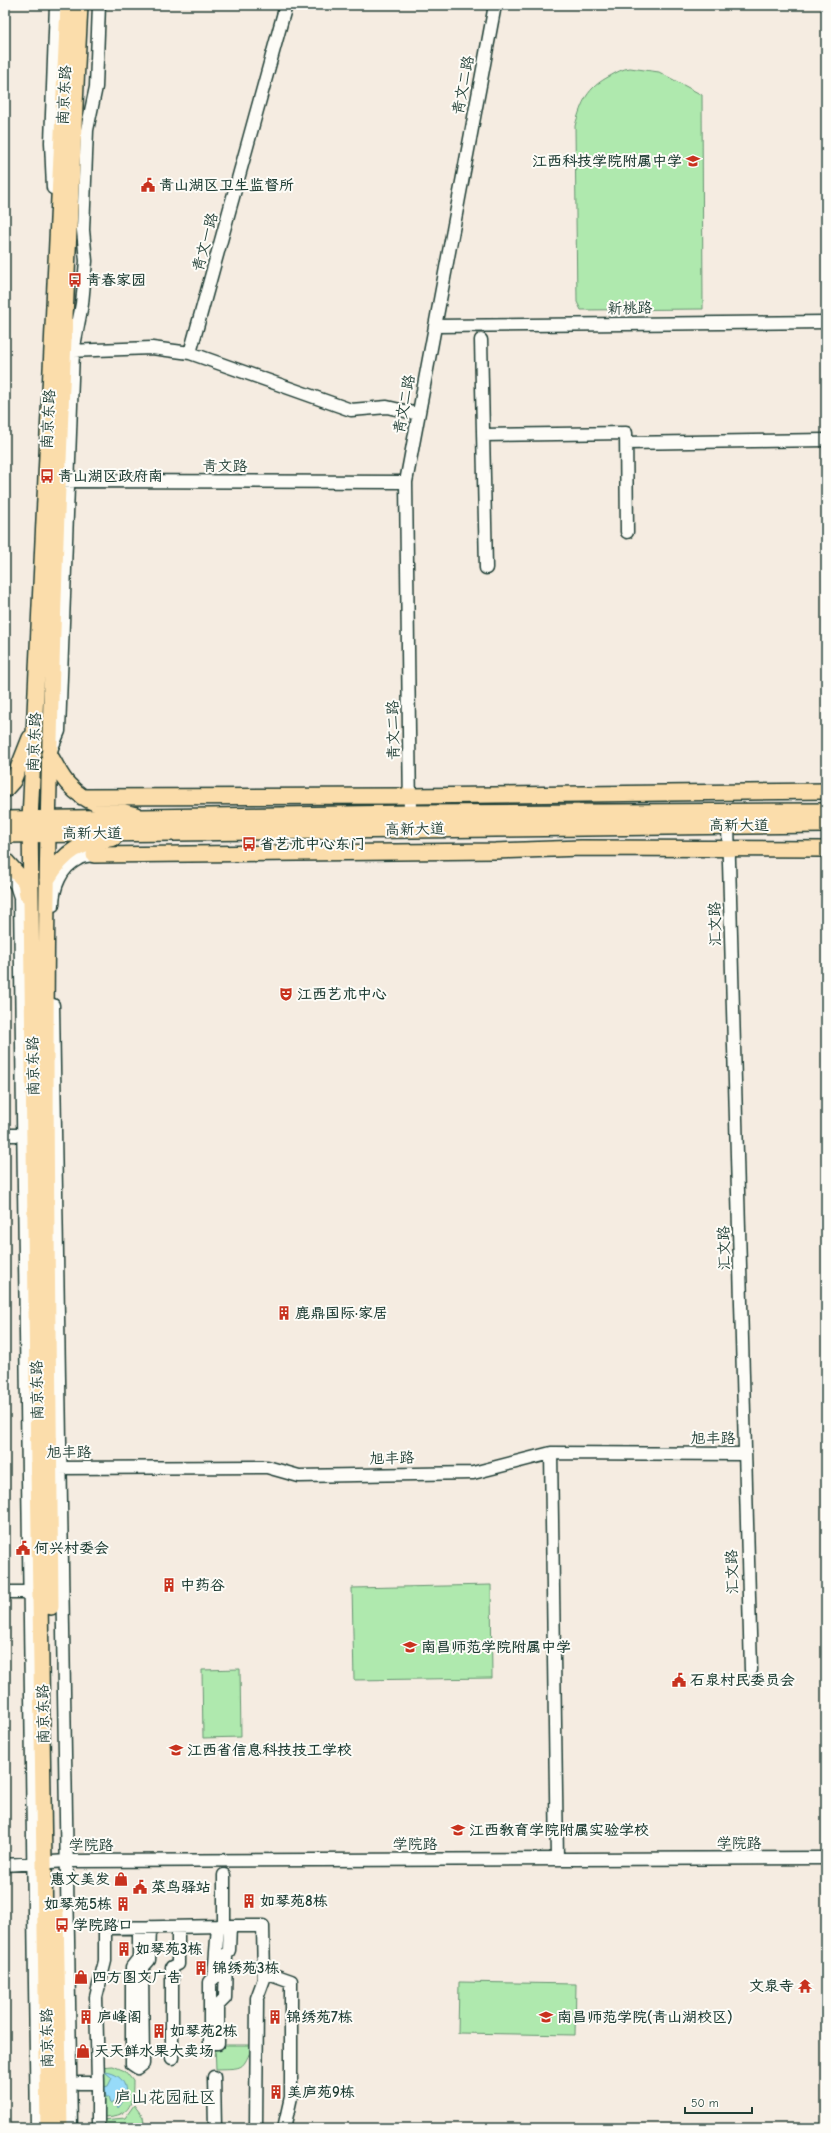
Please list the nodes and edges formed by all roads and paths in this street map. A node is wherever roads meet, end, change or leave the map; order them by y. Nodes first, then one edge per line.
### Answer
1 (56, 5) edge
2 (68, 5) edge
3 (80, 5) edge
4 (83, 5) edge
5 (99, 5) edge
6 (286, 5) edge
7 (495, 5) edge
8 (79, 22) junction
9 (75, 100) junction
10 (87, 130) junction
11 (62, 136) junction
12 (53, 179) junction
13 (826, 322) edge
14 (435, 326) junction
15 (481, 340) dead end
16 (63, 350) junction
17 (190, 353) junction
18 (418, 414) junction
19 (483, 435) junction
20 (826, 440) edge
21 (626, 443) junction
22 (58, 481) junction
23 (406, 482) junction
24 (627, 532) dead end
25 (486, 568) dead end
26 (39, 618) junction
27 (34, 728) junction
28 (49, 754) junction
29 (5, 790) edge
30 (826, 791) edge
31 (82, 796) junction
32 (410, 796) junction
33 (826, 812) edge
34 (410, 814) junction
35 (5, 820) edge
36 (728, 824) junction
37 (826, 824) edge
38 (144, 825) junction
39 (48, 826) junction
40 (30, 827) junction
41 (5, 834) edge
42 (826, 848) edge
43 (729, 849) junction
44 (94, 855) joint
45 (5, 860) edge
46 (7, 873) edge
47 (47, 880) junction
48 (31, 918) junction
49 (32, 950) junction
50 (22, 997) junction
51 (5, 1135) edge
52 (24, 1135) junction
53 (551, 1453) junction
54 (745, 1454) junction
55 (50, 1468) junction
56 (5, 1592) edge
57 (35, 1592) junction
58 (751, 1670) dead end
59 (826, 1858) edge
60 (557, 1859) junction
61 (50, 1862) junction
62 (5, 1865) edge
63 (224, 1875) dead end
64 (224, 1926) junction
65 (178, 1927) junction
66 (144, 1928) junction
67 (264, 1974) junction
68 (172, 2058) dead end
69 (214, 2077) dead end
70 (79, 2083) dead end
71 (98, 2083) junction
72 (37, 2128) edge
73 (48, 2128) edge
74 (60, 2128) edge
75 (71, 2128) edge
76 (98, 2128) edge
77 (215, 2128) edge
78 (256, 2128) edge
79 (284, 2128) edge

1 - 12 street
2 - 11 main road, 南京东路
3 - 8 main road, 南京东路
4 - 8 main road
5 - 10 street
6 - 17 street, 青文一路
7 - 14 street, 青文二路
8 - 9 main road, 南京东路
9 - 10 street
9 - 16 main road, 南京东路
10 - 16 street
11 - 12 street
11 - 16 main road, 南京东路
12 - 26 street
13 - 14 street, 新桃路
14 - 18 street, 青文二路
15 - 19 street
16 - 17 street
16 - 22 main road, 南京东路
16 - 22 street
17 - 18 street
18 - 23 street, 青文二路
19 - 21 street
19 - 25 street
20 - 21 street
21 - 24 street
22 - 23 street, 青文路
22 - 26 main road, 南京东路
22 - 28 main road, 南京东路
23 - 32 street, 青文二路
26 - 27 main road, 南京东路
27 - 29 main road
27 - 40 main road, 南京东路
28 - 31 main road
28 - 39 main road, 南京东路
30 - 32 main road
31 - 32 main road
31 - 38 main road
32 - 34 street, 青文二路
33 - 34 highway, 高新大道
34 - 38 highway, 高新大道
35 - 40 highway, 高新大道
36 - 37 highway, 高新大道
36 - 38 highway, 高新大道
36 - 43 street, 汇文路
38 - 39 highway, 高新大道
38 - 47 main road
39 - 40 highway, 高新大道
39 - 47 main road, 南京东路
40 - 41 highway, 高新大道
40 - 48 main road, 南京东路
42 - 43 main road
43 - 44 main road
43 - 54 street, 汇文路
44 - 55 street
45 - 48 main road
46 - 50 street
47 - 55 main road, 南京东路
48 - 49 main road, 南京东路
49 - 50 street
49 - 55 main road, 南京东路
50 - 52 street
51 - 52 street
52 - 57 street
53 - 54 street, 旭丰路
53 - 55 street, 旭丰路
53 - 60 street
54 - 58 street, 汇文路
55 - 57 main road, 南京东路
55 - 61 main road, 南京东路
56 - 57 street
57 - 61 main road, 南京东路
59 - 60 street, 学院路
60 - 61 street, 学院路
61 - 62 street, 学院路
61 - 72 street
61 - 73 main road, 南京东路
61 - 74 main road, 南京东路
61 - 75 street
63 - 64 street
64 - 64 street
64 - 65 street
64 - 67 street
65 - 66 street
65 - 68 street
66 - 66 street
66 - 71 street
67 - 78 street
67 - 79 street
69 - 77 street
70 - 71 street
71 - 76 street

